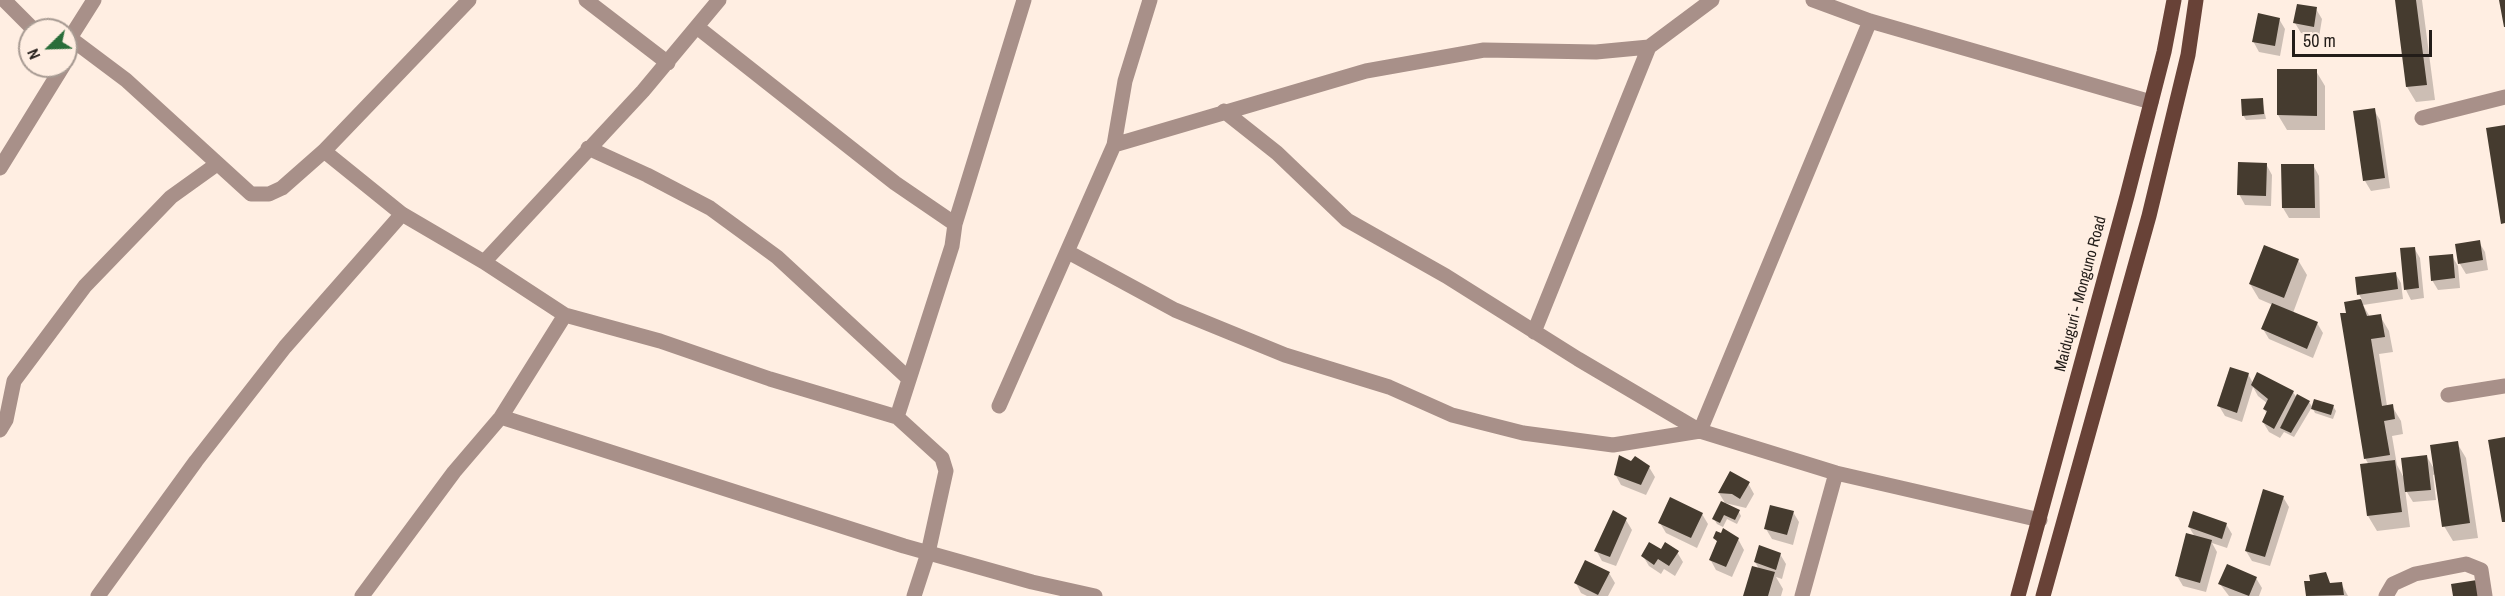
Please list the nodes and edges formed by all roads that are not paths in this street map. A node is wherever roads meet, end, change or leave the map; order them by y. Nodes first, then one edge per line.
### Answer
1 (4, 0) edge
2 (94, 0) edge
3 (469, 0) edge
4 (586, 0) edge
5 (719, 0) edge
6 (1024, 0) edge
7 (1150, 0) edge
8 (1712, 0) edge
9 (1813, 0) edge
10 (2174, 0) edge
11 (2196, 0) edge
12 (22, 18) edge
13 (1870, 21) junction
14 (78, 25) edge
15 (697, 27) junction
16 (78, 44) edge
17 (1649, 47) junction
18 (668, 63) junction
19 (56, 78) edge
20 (2505, 97) edge
21 (2151, 102) junction
22 (1224, 111) junction
23 (2422, 118) dead end
24 (1114, 145) junction
25 (588, 148) junction
26 (324, 151) junction
27 (218, 164) junction
28 (0, 168) edge
29 (402, 214) junction
30 (956, 224) junction
31 (1068, 252) junction
32 (484, 262) junction
33 (565, 315) junction
34 (1534, 332) junction
35 (908, 378) junction
36 (2505, 386) edge
37 (2448, 394) dead end
38 (999, 406) dead end
39 (501, 417) junction
40 (897, 417) junction
41 (0, 430) edge
42 (1700, 432) junction
43 (1836, 473) junction
44 (2040, 520) junction
45 (928, 553) junction
46 (98, 596) edge
47 (363, 596) edge
48 (914, 596) edge
49 (1095, 596) edge
50 (1802, 596) edge
51 (2018, 596) edge
52 (2043, 596) edge
53 (2386, 596) edge
54 (2486, 596) edge

1 - 12 street
2 - 14 street
3 - 26 street
4 - 18 street
5 - 15 street
6 - 30 street
7 - 24 street
8 - 17 street
9 - 13 street
10 - 21 main road, Maiduguri - Monguno Road
11 - 52 main road
13 - 21 street
13 - 42 street
15 - 18 street
15 - 30 street
16 - 27 street
17 - 22 street
17 - 34 street
18 - 25 street
19 - 28 street
20 - 23 street
21 - 44 main road, Maiduguri - Monguno Road
22 - 24 street
22 - 34 street
24 - 31 street
25 - 32 street
25 - 35 street
26 - 27 street
26 - 29 street
27 - 41 street
29 - 32 street
29 - 46 street
30 - 35 street
31 - 38 street
31 - 42 street
32 - 33 street
33 - 39 street
33 - 40 street
34 - 42 street
35 - 40 street
36 - 37 street
39 - 45 street
39 - 47 street
40 - 45 street
42 - 43 street
43 - 44 street
43 - 50 street
44 - 51 main road, Maiduguri - Monguno Road
45 - 48 street
45 - 49 street
53 - 54 street

